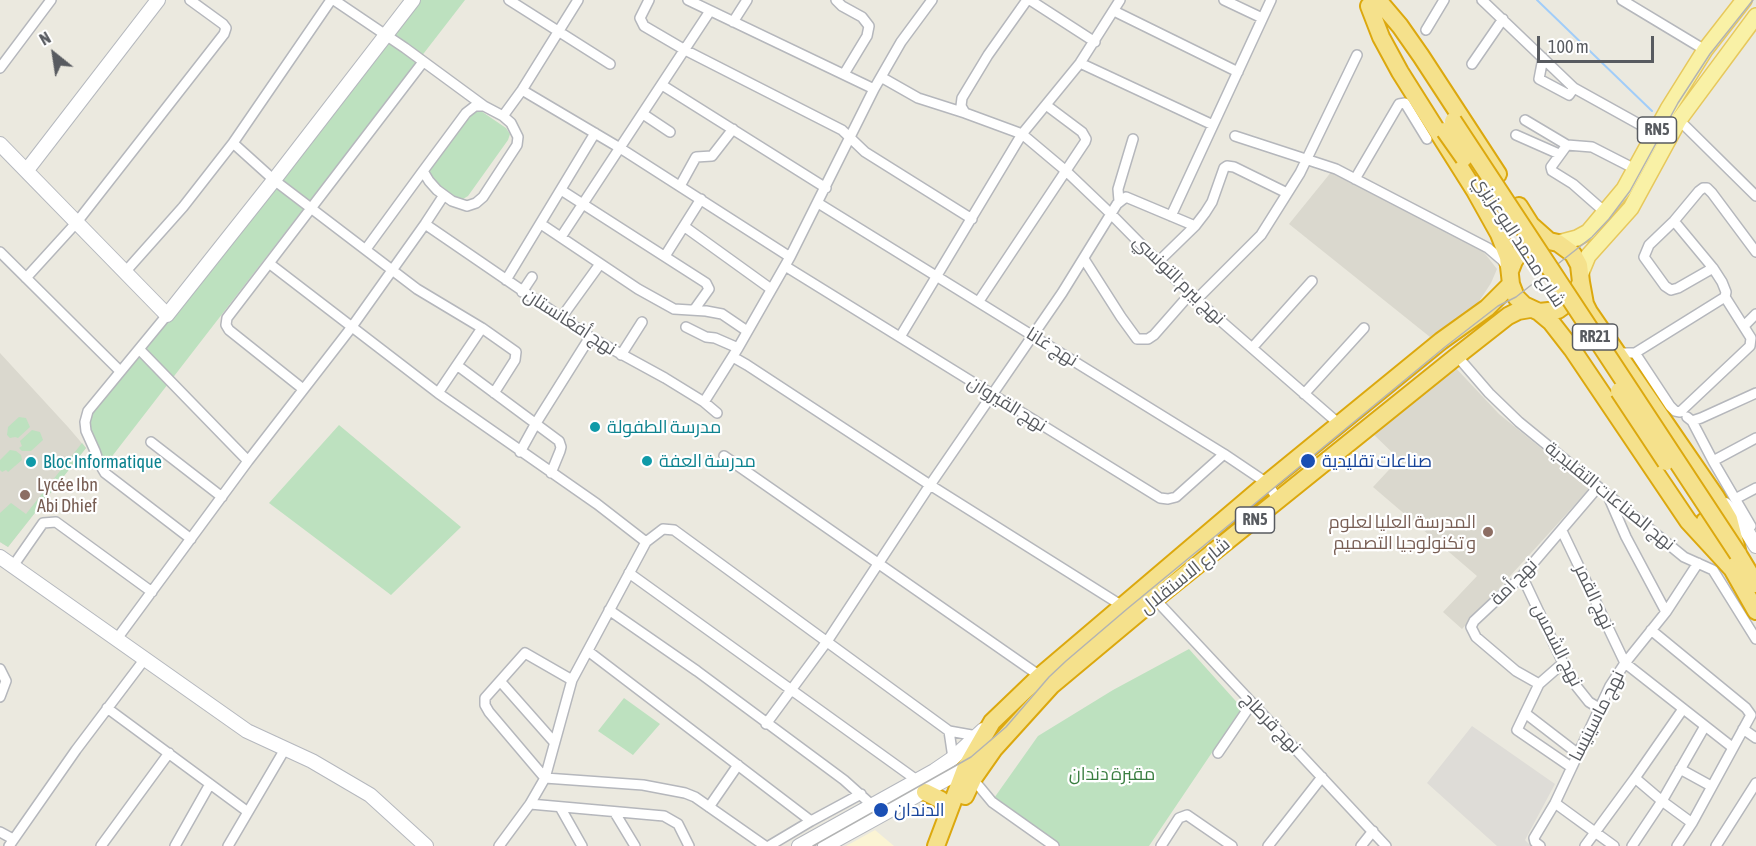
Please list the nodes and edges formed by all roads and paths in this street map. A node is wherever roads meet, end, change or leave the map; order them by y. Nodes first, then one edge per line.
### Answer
1 (51, 0) edge
2 (158, 0) edge
3 (190, 0) edge
4 (332, 0) edge
5 (413, 0) edge
6 (509, 0) edge
7 (577, 0) edge
8 (649, 0) edge
9 (688, 0) edge
10 (747, 0) edge
11 (836, 0) edge
12 (918, 0) edge
13 (1120, 0) edge
14 (1224, 0) edge
15 (1271, 0) edge
16 (1444, 0) edge
17 (1482, 0) edge
18 (1622, 0) edge
19 (1026, 1) edge
20 (1372, 2) edge
21 (1739, 2) edge
22 (929, 3) edge
23 (710, 11) junction
24 (1114, 11) junction
25 (1756, 16) edge
26 (1262, 18) junction
27 (1503, 19) junction
28 (733, 22) junction
29 (558, 30) junction
30 (1426, 30) dead end
31 (386, 35) junction
32 (1095, 42) junction
33 (685, 50) junction
34 (1705, 50) junction
35 (1357, 55) dead end
36 (1543, 58) junction
37 (423, 62) junction
38 (1080, 63) junction
39 (610, 64) dead end
40 (1472, 64) dead end
41 (0, 68) edge
42 (1238, 72) junction
43 (844, 74) junction
44 (881, 77) junction
45 (662, 85) junction
46 (1574, 88) junction
47 (874, 89) junction
48 (522, 90) junction
49 (484, 105) junction
50 (1046, 105) junction
51 (965, 113) junction
52 (643, 114) junction
53 (503, 116) junction
54 (1525, 120) dead end
55 (1679, 120) junction
56 (1214, 125) junction
57 (1449, 126) junction
58 (734, 129) junction
59 (670, 132) dead end
60 (595, 133) junction
61 (1655, 133) junction
62 (1022, 134) junction
63 (1516, 135) dead end
64 (1234, 136) dead end
65 (850, 137) junction
66 (1133, 139) dead end
67 (1427, 139) dead end
68 (232, 143) junction
69 (0, 144) edge
70 (1567, 145) junction
71 (620, 148) junction
72 (1558, 154) junction
73 (1306, 160) junction
74 (1635, 169) junction
75 (27, 170) junction
76 (423, 171) junction
77 (1066, 171) junction
78 (1355, 179) junction
79 (274, 180) junction
80 (680, 186) junction
81 (825, 188) junction
82 (561, 190) junction
83 (1287, 194) junction
84 (444, 195) junction
85 (1756, 196) edge
86 (701, 200) junction
87 (1119, 201) junction
88 (818, 203) junction
89 (582, 204) junction
90 (311, 208) junction
91 (1606, 213) junction
92 (1111, 214) junction
93 (1170, 216) junction
94 (972, 219) junction
95 (1674, 221) junction
96 (77, 222) junction
97 (425, 224) junction
98 (541, 224) junction
99 (1195, 226) junction
100 (685, 227) junction
101 (561, 237) junction
102 (1554, 242) junction
103 (366, 249) junction
104 (0, 252) edge
105 (1756, 252) edge
106 (665, 256) junction
107 (790, 257) junction
108 (1084, 259) junction
109 (1158, 262) junction
110 (270, 264) junction
111 (600, 264) junction
112 (785, 266) junction
113 (1713, 268) junction
114 (393, 269) junction
115 (126, 271) junction
116 (532, 277) dead end
117 (1581, 277) junction
118 (26, 278) junction
119 (938, 278) junction
120 (1510, 278) junction
121 (506, 280) junction
122 (1312, 281) dead end
123 (771, 289) junction
124 (522, 292) junction
125 (1193, 297) junction
126 (1725, 297) junction
127 (979, 301) junction
128 (694, 310) junction
129 (1534, 310) junction
130 (1756, 314) edge
131 (167, 315) junction
132 (561, 318) junction
133 (642, 322) dead end
134 (1744, 326) junction
135 (687, 327) dead end
136 (351, 328) junction
137 (482, 328) junction
138 (1364, 328) dead end
139 (747, 331) junction
140 (1033, 335) junction
141 (590, 337) junction
142 (900, 337) junction
143 (738, 348) junction
144 (1252, 348) junction
145 (140, 350) junction
146 (1626, 353) junction
147 (621, 355) junction
148 (1457, 356) junction
149 (733, 357) junction
150 (458, 366) junction
151 (120, 371) junction
152 (303, 389) junction
153 (438, 393) junction
154 (494, 393) junction
155 (1756, 393) edge
156 (1304, 394) junction
157 (991, 395) junction
158 (704, 402) junction
159 (1680, 412) junction
160 (717, 413) dead end
161 (1692, 421) junction
162 (536, 423) junction
163 (1338, 423) junction
164 (1756, 438) edge
165 (151, 442) dead end
166 (520, 452) junction
167 (1224, 454) junction
168 (724, 456) dead end
169 (248, 461) junction
170 (1713, 461) junction
171 (551, 473) junction
172 (1267, 483) junction
173 (930, 485) junction
174 (1598, 488) junction
175 (1756, 488) edge
176 (1608, 496) junction
177 (222, 497) junction
178 (1716, 497) junction
179 (1735, 499) junction
180 (1279, 501) junction
181 (1562, 531) junction
182 (1756, 535) edge
183 (191, 539) junction
184 (646, 542) junction
185 (1756, 546) edge
186 (1738, 554) junction
187 (0, 557) edge
188 (878, 564) junction
189 (1698, 564) junction
190 (13, 566) junction
191 (1734, 571) junction
192 (629, 573) junction
193 (1522, 576) junction
194 (1756, 584) edge
195 (152, 592) junction
196 (1155, 599) junction
197 (609, 610) junction
198 (1129, 610) junction
199 (1756, 611) edge
200 (1666, 612) junction
201 (1651, 630) junction
202 (1756, 639) edge
203 (117, 640) junction
204 (828, 640) junction
205 (588, 651) junction
206 (144, 660) junction
207 (1563, 663) junction
208 (1625, 663) junction
209 (0, 669) edge
210 (1040, 676) junction
211 (572, 680) junction
212 (500, 681) junction
213 (1539, 684) junction
214 (791, 691) junction
215 (0, 697) edge
216 (1252, 703) junction
217 (107, 708) junction
218 (1599, 708) junction
219 (1683, 709) junction
220 (1525, 712) junction
221 (992, 722) junction
222 (766, 724) junction
223 (1705, 726) junction
224 (1743, 729) junction
225 (949, 731) junction
226 (977, 736) junction
227 (1756, 738) edge
228 (554, 742) junction
229 (1732, 747) junction
230 (285, 748) junction
231 (169, 753) junction
232 (1218, 753) dead end
233 (1577, 753) junction
234 (738, 765) junction
235 (1571, 767) junction
236 (964, 769) junction
237 (1680, 769) junction
238 (545, 777) junction
239 (1322, 777) junction
240 (1635, 778) junction
241 (210, 784) junction
242 (1711, 786) junction
243 (921, 787) junction
244 (1755, 787) edge
245 (861, 794) junction
246 (1662, 801) junction
247 (1555, 803) junction
248 (530, 804) junction
249 (873, 806) junction
250 (560, 807) junction
251 (709, 807) junction
252 (248, 812) junction
253 (615, 813) junction
254 (948, 813) junction
255 (811, 821) junction
256 (1692, 823) junction
257 (1373, 831) junction
258 (0, 832) edge
259 (1594, 832) junction
260 (11, 842) edge
261 (577, 843) edge
262 (101, 846) edge
263 (175, 846) edge
264 (228, 846) edge
265 (426, 846) edge
266 (499, 846) edge
267 (635, 846) edge
268 (689, 846) edge
269 (767, 846) edge
270 (800, 846) edge
271 (825, 846) edge
272 (936, 846) edge
273 (942, 846) edge
274 (1054, 846) edge
275 (1161, 846) edge
276 (1232, 846) edge
277 (1268, 846) edge
278 (1361, 846) edge
279 (1386, 846) edge
280 (1540, 846) edge
281 (1585, 846) edge
282 (1614, 846) edge
283 (1632, 846) edge
284 (1677, 846) edge
285 (1716, 846) edge

1 - 41 street
2 - 75 street
3 - 96 street
4 - 31 street
4 - 68 street
5 - 31 street
6 - 29 street
7 - 29 street
8 - 33 street
9 - 23 street
10 - 28 street
11 - 43 street
12 - 22 street
13 - 24 street
14 - 26 street
15 - 26 street
16 - 30 street
17 - 27 street
18 - 34 street
19 - 32 street
19 - 51 street
20 - 57 highway, شارع محمد البوعزيزي / RR21
20 - 102 highway
20 - 120 highway
21 - 34 main road, RN5
22 - 44 street
23 - 28 street
23 - 33 street
24 - 32 street
24 - 42 street
25 - 55 main road, RN5
26 - 42 street
27 - 36 street
27 - 40 street
28 - 43 street
29 - 39 street
29 - 48 street
31 - 37 street
31 - 79 street
32 - 38 street
33 - 45 street
33 - 65 street
34 - 61 main road, RN5
35 - 73 street
36 - 46 street
36 - 46 street
37 - 49 street
37 - 90 street
38 - 50 street
38 - 56 street
42 - 56 street
43 - 47 street
44 - 47 street
44 - 51 street, نهج بيرم التونسي
45 - 52 street
45 - 58 street
46 - 61 street
47 - 65 street
48 - 53 street
48 - 60 street
49 - 53 street
49 - 76 street
50 - 62 street
50 - 77 street
51 - 62 street, نهج بيرم التونسي
52 - 59 street
52 - 71 street
53 - 84 street
54 - 70 street
55 - 85 street
55 - 117 main road, RN5
56 - 93 street
57 - 186 highway, شارع محمد البوعزيزي / RR21, bridge
57 - 191 highway, شارع محمد البوعزيزي / RR21, bridge
58 - 80 street
58 - 81 street
60 - 71 street
60 - 82 street
61 - 74 main road, RN5
62 - 77 street, نهج بيرم التونسي
62 - 94 street
63 - 72 street
64 - 73 street
65 - 81 street
65 - 94 street
66 - 87 street
67 - 78 street
68 - 79 street
68 - 115 street
69 - 75 street
70 - 72 street
70 - 74 street
71 - 80 street
71 - 89 street
72 - 91 street
73 - 78 street
73 - 83 street
74 - 91 main road, RN5
75 - 96 street
76 - 84 street
76 - 103 street
77 - 92 street, نهج بيرم التونسي
77 - 127 street
78 - 120 street
79 - 90 street
79 - 131 street
80 - 86 street
81 - 88 street
82 - 89 street
82 - 98 street
83 - 99 street
83 - 125 street
84 - 97 street
86 - 100 street
86 - 107 street
87 - 92 street
87 - 93 street
88 - 107 street
88 - 119 street, نهج غانا
89 - 101 street
89 - 106 street
90 - 103 street
90 - 110 street
91 - 102 main road, RN5
92 - 108 street
92 - 109 street, نهج بيرم التونسي
93 - 99 street
94 - 119 street
95 - 105 street
95 - 113 street
95 - 113 street
96 - 115 street
96 - 118 street
97 - 114 street
97 - 121 street, نهج أفغانستان
98 - 101 street
98 - 121 street
99 - 109 street
100 - 106 street
100 - 123 street
101 - 111 street
102 - 117 highway
102 - 120 highway, RN5
103 - 114 street
104 - 118 street
106 - 128 street
107 - 112 street
108 - 125 street
108 - 140 street
109 - 125 street, نهج بيرم التونسي
110 - 136 street
110 - 152 street
111 - 128 street
111 - 132 street
112 - 123 street
112 - 142 street, نهج القيروان
113 - 126 street
114 - 136 street
114 - 137 street
115 - 131 street
116 - 124 street
117 - 129 highway, RN5
117 - 146 highway, شارع محمد البوعزيزي / RR21
118 - 151 street
119 - 127 street, نهج غانا
119 - 142 street
120 - 129 highway
120 - 163 highway, شارع الاستقلال / RN5
121 - 124 street, نهج أفغانستان
122 - 144 street
123 - 139 street
124 - 132 street, نهج أفغانستان
125 - 144 street, نهج بيرم التونسي
126 - 134 street
126 - 146 street
127 - 140 street, نهج غانا
128 - 139 street
129 - 148 highway, شارع الاستقلال / RN5
129 - 191 highway, شارع محمد البوعزيزي / RR21
130 - 134 street
131 - 145 street
132 - 141 street, نهج أفغانستان
133 - 147 street
134 - 159 street
135 - 143 street
136 - 152 street
136 - 153 street
137 - 150 street
137 - 154 street
138 - 156 street
139 - 143 street
140 - 157 street
140 - 167 street, نهج غانا
141 - 147 street, نهج أفغانستان
141 - 162 street
142 - 157 street, نهج القيروان
143 - 149 street
144 - 156 street, نهج بيرم التونسي
145 - 151 street
145 - 169 street
146 - 159 street
146 - 178 highway, شارع محمد البوعزيزي / RR21
147 - 158 street, نهج أفغانستان
148 - 174 street, نهج الصناعات التقليدية
148 - 180 highway, شارع الاستقلال / RN5
149 - 158 street
149 - 173 street
150 - 153 street
150 - 154 street
151 - 183 street
152 - 169 street
153 - 166 street
154 - 162 street
155 - 161 street
156 - 163 street, نهج بيرم التونسي
157 - 167 street, نهج القيروان
157 - 173 street
158 - 160 street, نهج أفغانستان
159 - 161 street
161 - 170 street
162 - 166 street
162 - 171 street
163 - 172 highway, شارع الاستقلال / RN5
164 - 170 street
165 - 177 street
166 - 171 street
167 - 172 street, نهج غانا
168 - 188 street
169 - 177 street
170 - 179 street
171 - 184 street
172 - 180 street, نهج غانا
172 - 198 highway, شارع الاستقلال / RN5
173 - 188 street
173 - 198 street
174 - 176 street, نهج الصناعات التقليدية
174 - 181 street, نهج أمة
175 - 179 street
176 - 189 street, نهج الصناعات التقليدية
176 - 200 street
177 - 183 street
178 - 185 street
178 - 186 highway, شارع محمد البوعزيزي / RR21
179 - 182 street
180 - 196 highway, شارع الاستقلال / RN5
181 - 193 street, نهج أمة
181 - 208 street, نهج القمر
183 - 195 street
184 - 192 street
184 - 204 street
186 - 194 highway, شارع محمد البوعزيزي / RR21
187 - 190 street
188 - 204 street
188 - 210 street
189 - 200 street, نهج ماسينيسا
189 - 202 street, نهج الصناعات التقليدية
190 - 195 street
190 - 203 street
191 - 199 highway, شارع محمد البوعزيزي / RR21
192 - 197 street
192 - 214 street
193 - 207 street, نهج الشمس
193 - 213 street, نهج أمة
195 - 203 street
196 - 198 highway, شارع الاستقلال / RN5
196 - 216 street, نهج قرطاج
197 - 205 street
197 - 222 street
198 - 210 highway, شارع الاستقلال / RN5
198 - 236 highway, شارع الاستقلال / RN5
200 - 201 street, نهج ماسينيسا
201 - 208 street, نهج ماسينيسا
201 - 224 street
203 - 206 street
204 - 214 street
204 - 225 street
205 - 211 street
205 - 234 street
206 - 217 street
206 - 230 street
207 - 213 street
207 - 218 street, نهج الشمس
208 - 218 street, نهج ماسينيسا
208 - 219 street
209 - 215 street
210 - 221 highway, شارع الاستقلال / RN5
211 - 212 street
211 - 228 street
212 - 228 street
212 - 238 street
213 - 220 street
214 - 222 street
214 - 243 street
216 - 232 street
216 - 239 street, نهج قرطاج
217 - 231 street
217 - 260 street
218 - 233 street, نهج ماسينيسا
219 - 223 street
219 - 240 street
220 - 233 street
220 - 235 street
221 - 226 street
221 - 236 highway, RN5
222 - 245 street
223 - 229 street
223 - 237 street
224 - 227 street
224 - 229 street
225 - 226 street
225 - 236 street
226 - 236 street
228 - 238 street
229 - 242 street
230 - 252 street
230 - 265 street
231 - 241 street
231 - 262 street
233 - 235 street, نهج ماسينيسا
234 - 251 street
234 - 255 street
235 - 247 street, نهج ماسينيسا
236 - 243 street
236 - 254 highway, RN5
236 - 273 highway, RN5
236 - 274 street
237 - 242 street
237 - 246 street
238 - 248 street
238 - 251 street
239 - 257 street, نهج قرطاج
239 - 277 street
240 - 246 street
240 - 259 street
241 - 252 street
241 - 263 street
242 - 256 street
243 - 249 street
243 - 254 highway
243 - 271 street
244 - 285 street
245 - 249 street
245 - 255 street
246 - 256 street
246 - 283 street
247 - 259 street
247 - 280 street, نهج ماسينيسا
248 - 250 street
248 - 266 street
249 - 270 street
250 - 253 street
250 - 261 street
251 - 269 street
252 - 264 street
253 - 267 street
253 - 268 street
254 - 272 highway, RN5
255 - 269 street
256 - 284 street
257 - 278 street
257 - 279 street, نهج قرطاج
258 - 260 street
259 - 281 street
259 - 282 street
275 - 276 street

